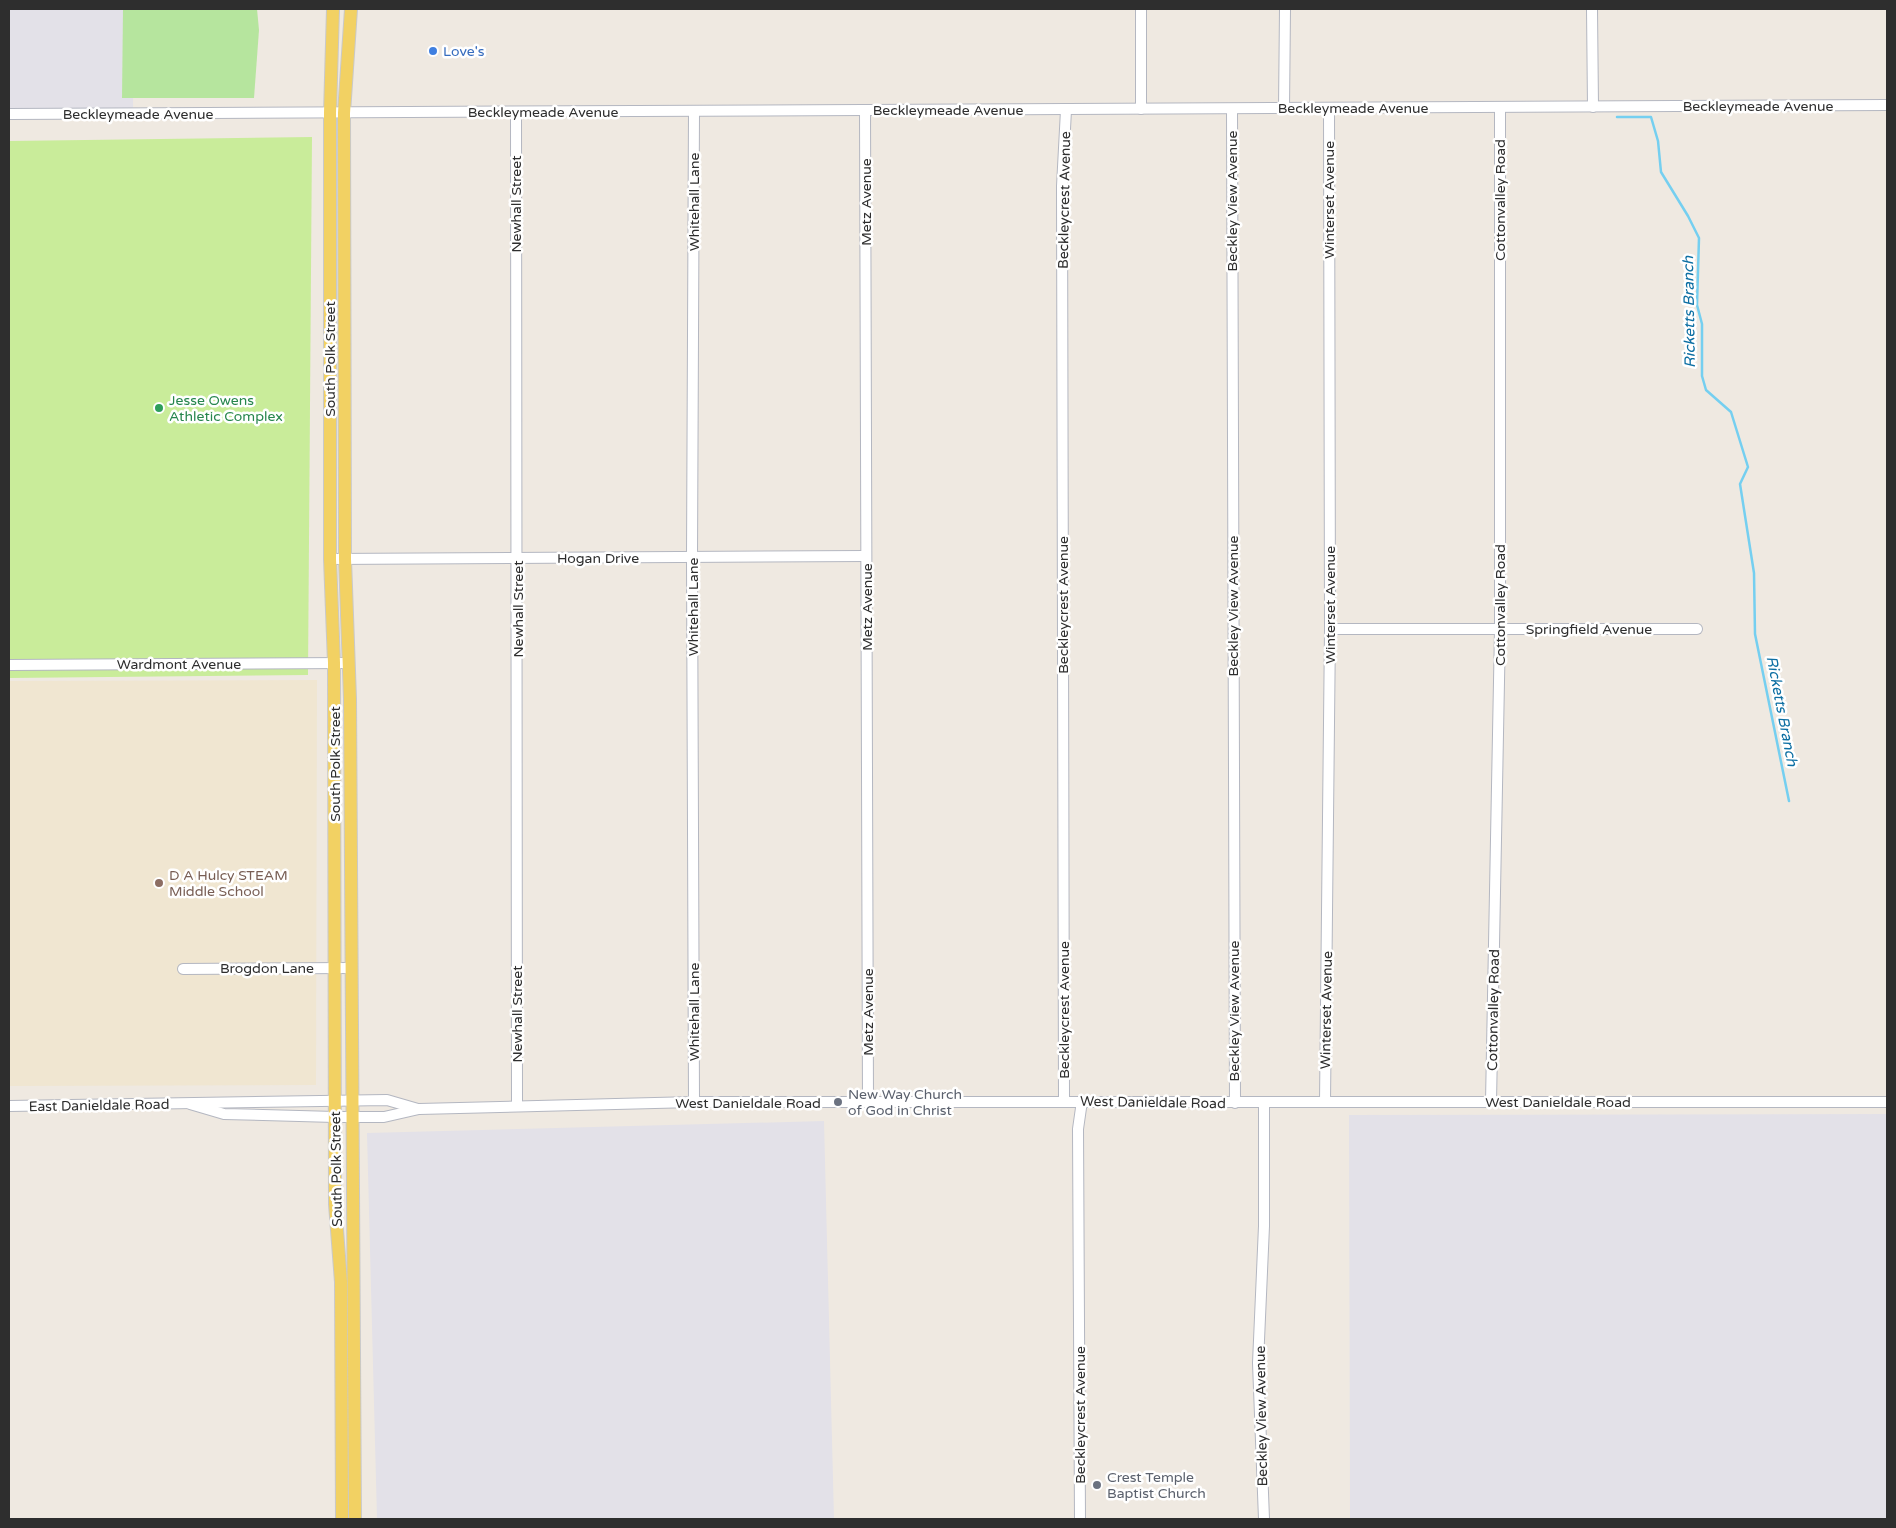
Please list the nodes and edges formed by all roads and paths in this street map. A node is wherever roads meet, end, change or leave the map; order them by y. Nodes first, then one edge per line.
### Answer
1 (333, 9) edge
2 (351, 9) edge
3 (1141, 9) edge
4 (1285, 9) edge
5 (1592, 9) edge
6 (1887, 105) edge
7 (1593, 107) junction
8 (1329, 108) junction
9 (1500, 108) junction
10 (1141, 109) junction
11 (1232, 109) junction
12 (1284, 109) junction
13 (1066, 110) junction
14 (865, 111) junction
15 (516, 112) junction
16 (694, 112) junction
17 (330, 113) junction
18 (344, 113) junction
19 (9, 114) edge
20 (330, 350) junction
21 (345, 350) junction
22 (866, 556) junction
23 (518, 558) junction
24 (692, 558) junction
25 (330, 559) junction
26 (345, 559) junction
27 (1330, 629) junction
28 (1500, 629) junction
29 (1697, 629) dead end
30 (334, 663) junction
31 (349, 663) junction
32 (9, 665) edge
33 (335, 746) junction
34 (350, 746) junction
35 (335, 846) junction
36 (350, 846) junction
37 (335, 968) junction
38 (351, 968) junction
39 (184, 969) dead end
40 (335, 1101) junction
41 (352, 1101) junction
42 (1064, 1101) junction
43 (1082, 1101) junction
44 (694, 1102) junction
45 (868, 1102) junction
46 (1325, 1102) junction
47 (1491, 1102) junction
48 (1887, 1102) edge
49 (1234, 1103) junction
50 (190, 1104) junction
51 (1264, 1104) junction
52 (9, 1106) edge
53 (517, 1106) junction
54 (419, 1109) junction
55 (335, 1117) junction
56 (352, 1117) junction
57 (355, 1281) junction
58 (341, 1282) junction
59 (342, 1519) edge
60 (355, 1519) edge
61 (1080, 1519) edge
62 (1264, 1519) edge

1 - 17 main road, South Polk Street
2 - 18 main road, South Polk Street
3 - 10 street
4 - 12 street
5 - 7 street
6 - 7 street, Beckleymeade Avenue
7 - 9 street, Beckleymeade Avenue
8 - 9 street, Beckleymeade Avenue
8 - 12 street, Beckleymeade Avenue
8 - 27 street, Winterset Avenue
9 - 28 street, Cottonvalley Road
10 - 11 street, Beckleymeade Avenue
10 - 13 street, Beckleymeade Avenue
11 - 12 street, Beckleymeade Avenue
11 - 49 street, Beckley View Avenue
13 - 14 street, Beckleymeade Avenue
13 - 42 street, Beckleycrest Avenue
14 - 16 street, Beckleymeade Avenue
14 - 22 street, Metz Avenue
15 - 16 street, Beckleymeade Avenue
15 - 18 street, Beckleymeade Avenue
15 - 23 street, Newhall Street
16 - 24 street, Whitehall Lane
17 - 18 street, Beckleymeade Avenue
17 - 19 street, Beckleymeade Avenue
17 - 20 main road, South Polk Street
18 - 21 main road, South Polk Street
20 - 21 main road
20 - 25 main road, South Polk Street
21 - 26 main road, South Polk Street
22 - 24 street, Hogan Drive
22 - 45 street, Metz Avenue
23 - 24 street, Hogan Drive
23 - 26 street, Hogan Drive
23 - 53 street, Newhall Street
24 - 44 street, Whitehall Lane
25 - 26 street, Hogan Drive
25 - 30 main road, South Polk Street
26 - 31 main road, South Polk Street
27 - 28 street, Springfield Avenue
27 - 46 street, Winterset Avenue
28 - 29 street, Springfield Avenue
28 - 47 street, Cottonvalley Road
30 - 31 street, Wardmont Avenue
30 - 32 street, Wardmont Avenue
30 - 33 main road, South Polk Street
31 - 34 main road, South Polk Street
33 - 34 main road
33 - 35 main road, South Polk Street
34 - 36 main road, South Polk Street
35 - 36 main road
35 - 37 main road, South Polk Street
36 - 38 main road, South Polk Street
37 - 38 street, Brogdon Lane
37 - 39 street, Brogdon Lane
37 - 40 main road, South Polk Street
38 - 41 main road, South Polk Street
40 - 41 street, West Danieldale Road
40 - 50 street, East Danieldale Road
40 - 55 main road, South Polk Street
41 - 54 street, West Danieldale Road
41 - 56 main road, South Polk Street
42 - 43 street, West Danieldale Road
42 - 45 street, West Danieldale Road
43 - 49 street, West Danieldale Road
43 - 61 street, Beckleycrest Avenue
44 - 45 street, West Danieldale Road
44 - 53 street, West Danieldale Road
46 - 47 street, West Danieldale Road
46 - 51 street, West Danieldale Road
47 - 48 street, West Danieldale Road
49 - 51 street, West Danieldale Road
50 - 52 street, East Danieldale Road
50 - 55 street, East Danieldale Road
51 - 62 street, Beckley View Avenue
53 - 54 street, West Danieldale Road
54 - 56 street, West Danieldale Road
55 - 56 street, West Danieldale Road
55 - 58 main road, South Polk Street
56 - 57 main road, South Polk Street
57 - 58 main road
57 - 60 main road, South Polk Street
58 - 59 main road, South Polk Street

